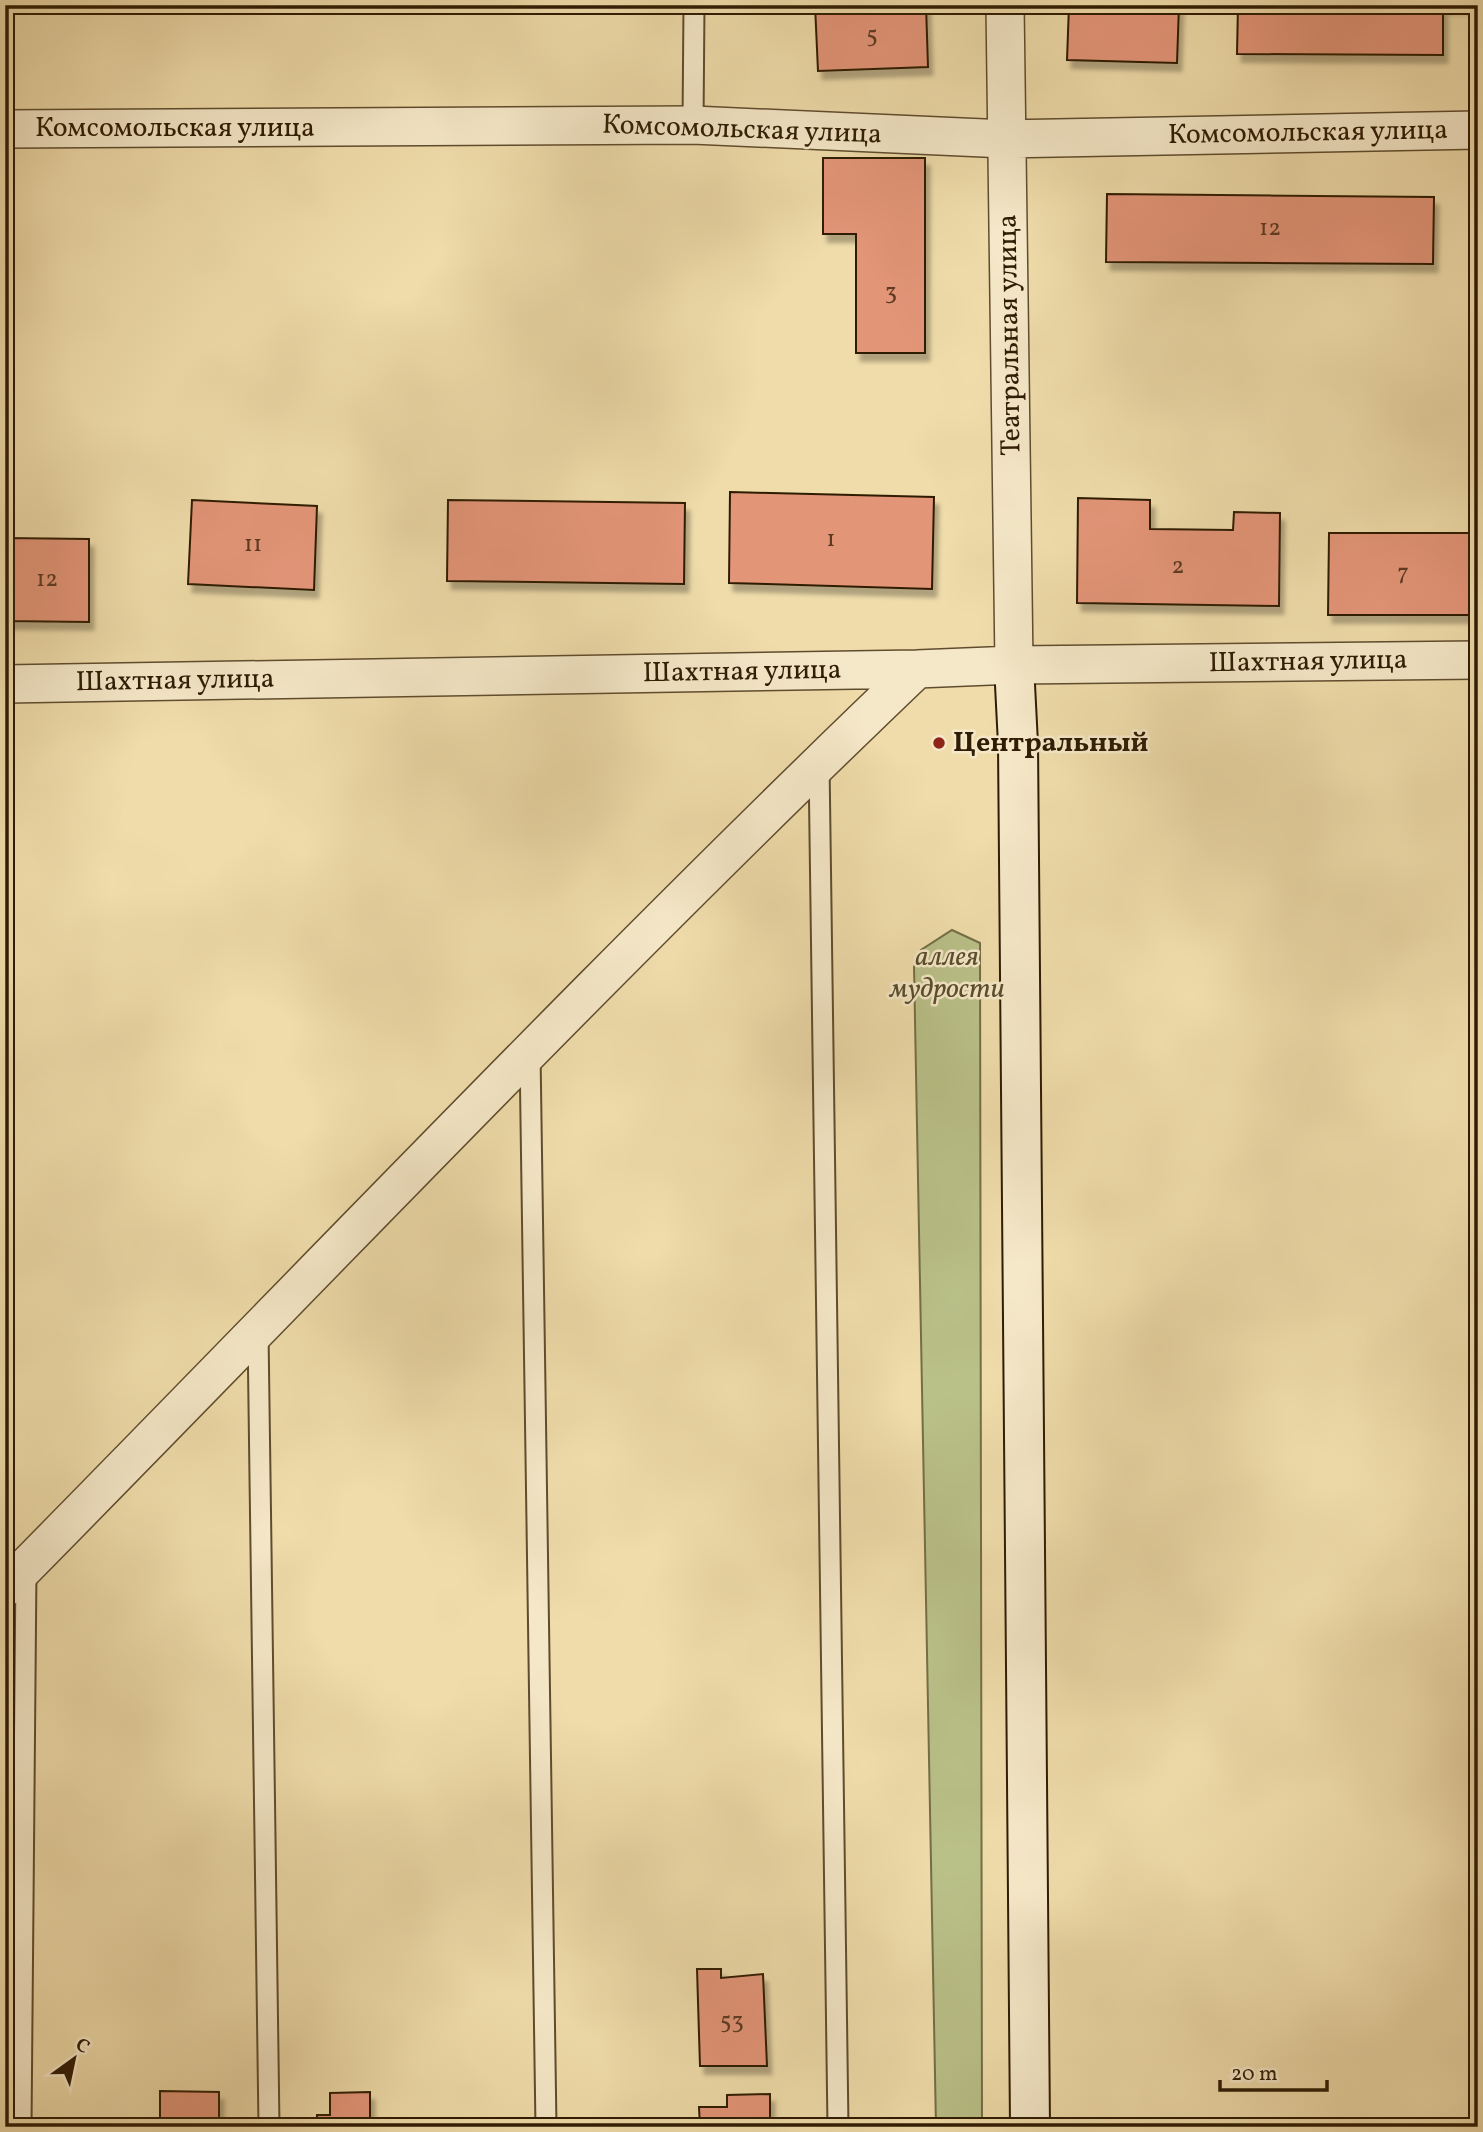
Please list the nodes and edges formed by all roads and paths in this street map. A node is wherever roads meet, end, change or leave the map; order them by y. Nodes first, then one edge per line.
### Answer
1 (694, 5) edge
2 (1005, 5) edge
3 (693, 125) junction
4 (5, 129) edge
5 (1478, 131) edge
6 (1006, 139) junction
7 (1478, 660) edge
8 (1014, 665) junction
9 (917, 669) junction
10 (5, 684) edge
11 (819, 763) junction
12 (530, 1052) junction
13 (258, 1331) junction
14 (16, 1577) edge
15 (21, 2127) edge
16 (269, 2127) edge
17 (547, 2127) edge
18 (838, 2127) edge
19 (1030, 2127) edge

1 - 3 lane
2 - 6 street, Театральная улица
3 - 4 street, Комсомольская улица
3 - 6 street, Комсомольская улица
5 - 6 street, Комсомольская улица
6 - 8 street, Театральная улица
7 - 8 street, Шахтная улица
8 - 9 street, Шахтная улица
8 - 19 street
9 - 10 street, Шахтная улица
9 - 11 street
11 - 12 street
11 - 18 lane
12 - 13 street
12 - 17 lane
13 - 14 street
13 - 16 lane
14 - 15 lane

